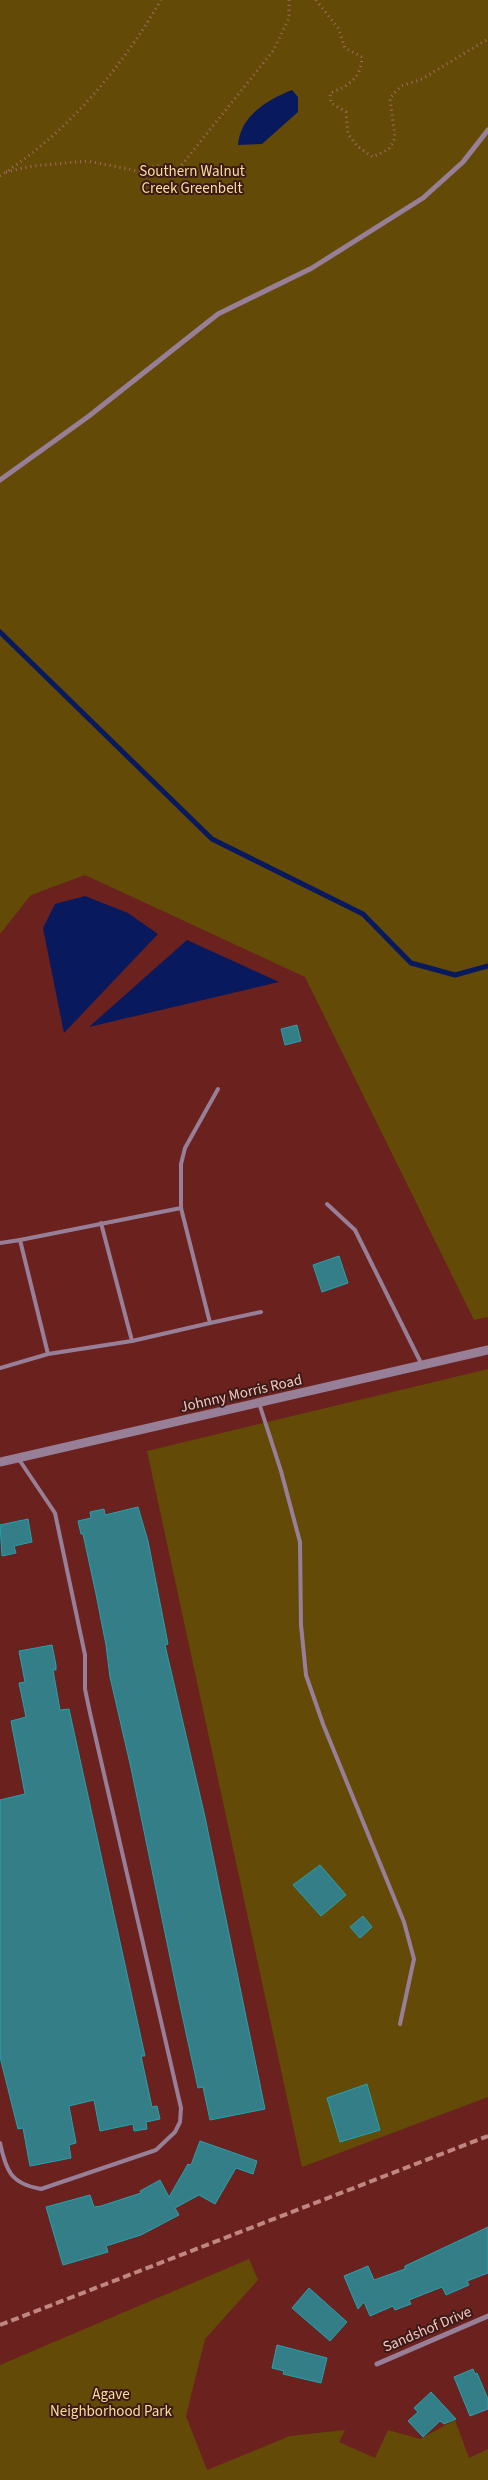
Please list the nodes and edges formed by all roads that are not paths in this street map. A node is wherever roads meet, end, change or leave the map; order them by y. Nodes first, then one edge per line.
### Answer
1 (488, 130) edge
2 (0, 480) edge
3 (218, 1089) dead end
4 (327, 1204) dead end
5 (181, 1208) junction
6 (101, 1223) junction
7 (20, 1240) junction
8 (0, 1243) edge
9 (261, 1312) dead end
10 (210, 1323) junction
11 (132, 1341) junction
12 (488, 1350) edge
13 (48, 1354) junction
14 (422, 1365) junction
15 (0, 1368) edge
16 (259, 1403) junction
17 (18, 1458) junction
18 (0, 1462) edge
19 (400, 2024) dead end
20 (0, 2143) edge
21 (488, 2316) edge
22 (377, 2364) dead end

1 - 2 street
3 - 5 lane
4 - 14 lane
5 - 6 lane
5 - 10 lane
6 - 7 lane
6 - 11 lane
7 - 8 lane
7 - 13 lane
9 - 10 lane
10 - 11 lane
11 - 13 lane
12 - 14 street, Johnny Morris Road
13 - 15 lane
14 - 16 street, Johnny Morris Road
16 - 17 street, Johnny Morris Road
16 - 19 lane
17 - 18 street, Johnny Morris Road
17 - 20 lane
21 - 22 street, Sandshof Drive

